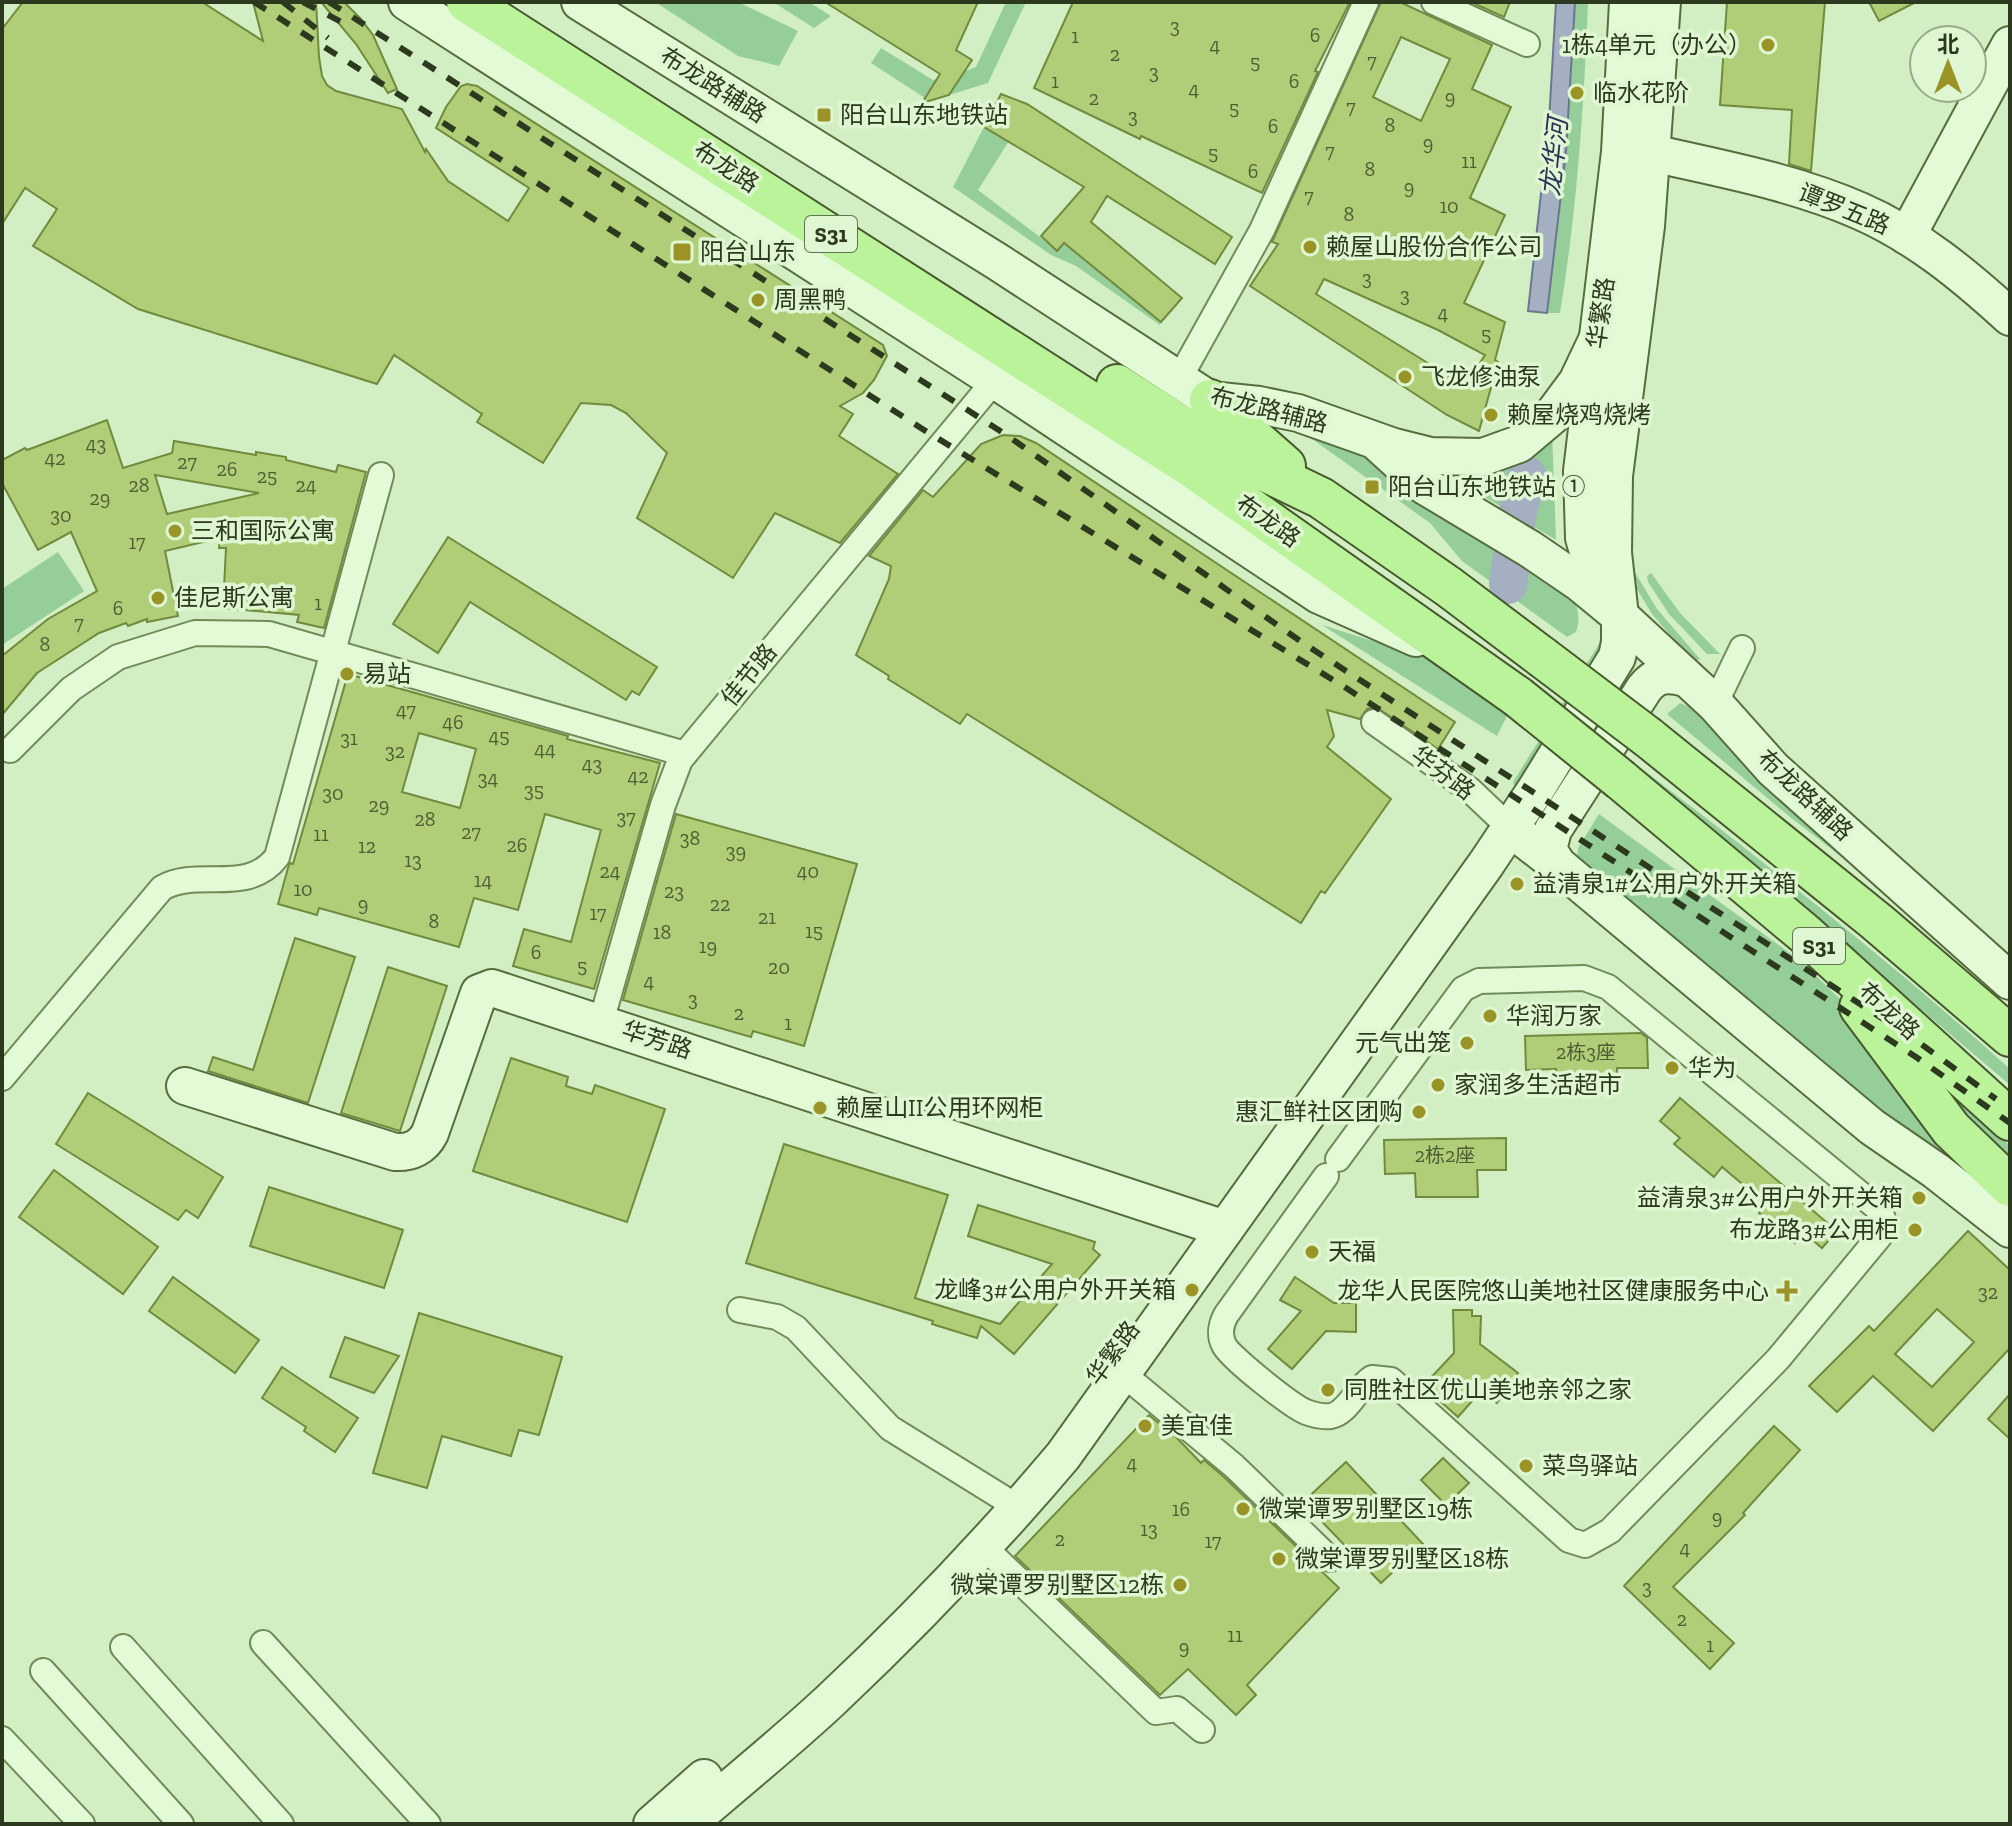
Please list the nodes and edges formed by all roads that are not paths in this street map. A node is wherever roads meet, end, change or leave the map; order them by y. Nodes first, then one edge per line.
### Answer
1 (407, 2) edge
2 (467, 2) edge
3 (517, 2) edge
4 (580, 2) edge
5 (1366, 2) edge
6 (1434, 2) edge
7 (1628, 2) edge
8 (1662, 2) edge
9 (1527, 44) dead end
10 (2010, 45) edge
11 (1652, 153) junction
12 (1907, 236) junction
13 (2010, 317) edge
14 (1606, 351) junction
15 (995, 380) junction
16 (1194, 390) junction
17 (1375, 440) junction
18 (1201, 456) junction
19 (381, 475) dead end
20 (1321, 498) junction
21 (1620, 616) junction
22 (1742, 648) dead end
23 (334, 654) junction
24 (1460, 656) junction
25 (1685, 678) junction
26 (1715, 704) junction
27 (1374, 722) dead end
28 (10, 750) dead end
29 (685, 754) junction
30 (1509, 827) junction
31 (1558, 865) junction
32 (1954, 932) junction
33 (1805, 934) junction
34 (2010, 951) edge
35 (2010, 981) edge
36 (601, 1022) junction
37 (2010, 1036) edge
38 (2, 1078) edge
39 (185, 1086) dead end
40 (2010, 1120) edge
41 (1332, 1168) joint
42 (2010, 1186) edge
43 (1216, 1225) junction
44 (2010, 1229) edge
45 (740, 1310) dead end
46 (1122, 1373) junction
47 (1003, 1498) junction
48 (984, 1547) junction
49 (1330, 1559) dead end
50 (263, 1643) dead end
51 (123, 1647) dead end
52 (43, 1671) dead end
53 (1202, 1730) dead end
54 (2, 1739) edge
55 (82, 1824) edge
56 (181, 1824) edge
57 (281, 1824) edge
58 (428, 1824) edge
59 (652, 1824) edge
60 (688, 1824) edge

1 - 15 main road
2 - 18 main road, 布龙路 / S31
3 - 18 main road, 布龙路 / S31
4 - 16 main road, 布龙路辅路
5 - 16 street
6 - 9 street
7 - 14 main road, 华繁路
8 - 11 main road, 华繁路
10 - 12 main road
11 - 12 main road, 谭罗五路
11 - 14 main road, 华繁路
12 - 13 main road, 谭罗五路
14 - 17 main road
14 - 21 main road, 华繁路
15 - 24 main road
15 - 29 street, 佳节路
16 - 17 main road, 布龙路辅路
16 - 20 main road
17 - 21 main road, 布龙路辅路
18 - 20 main road, 布龙路 / S31
18 - 24 main road, 布龙路 / S31
19 - 23 street
20 - 37 main road, 布龙路 / S31, bridge
21 - 25 main road, 布龙路辅路
21 - 30 main road, 华繁路
22 - 26 street
23 - 28 street
23 - 29 street
23 - 38 street
24 - 33 main road, 布龙路 / S31, bridge
25 - 26 main road, 布龙路辅路
25 - 31 main road
26 - 32 main road, 布龙路辅路
27 - 30 street, 华芬路
29 - 36 street, 佳节路
30 - 31 main road
30 - 43 main road, 华繁路
31 - 44 main road
32 - 34 main road
32 - 35 main road, 布龙路辅路
33 - 40 main road, 布龙路 / S31
33 - 42 main road
36 - 39 main road, 华芳路
36 - 43 main road, 华芳路
41 - 41 street
43 - 46 main road, 华繁路
43 - 47 main road, 华繁路
45 - 47 street
46 - 48 main road, 华繁路
46 - 49 street
47 - 59 main road, 华繁路
48 - 53 street
48 - 60 main road, 华繁路
50 - 58 street
51 - 57 street
52 - 56 street
54 - 55 street

